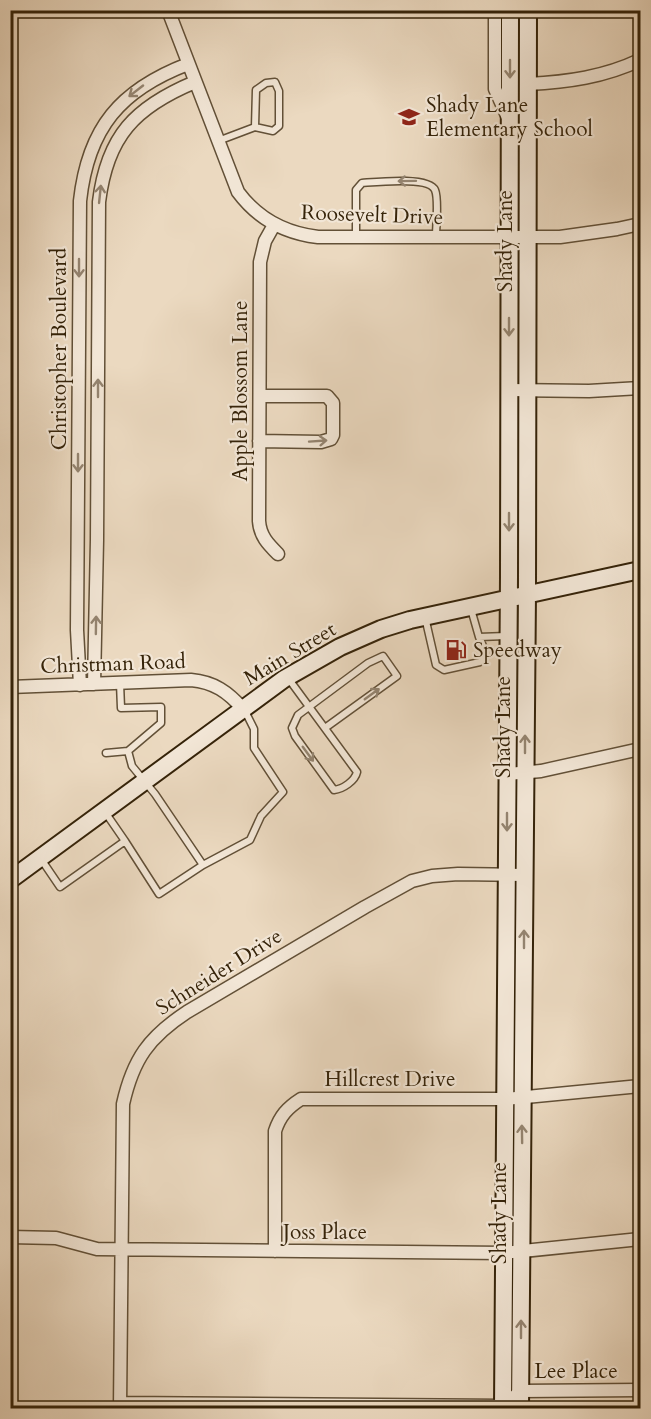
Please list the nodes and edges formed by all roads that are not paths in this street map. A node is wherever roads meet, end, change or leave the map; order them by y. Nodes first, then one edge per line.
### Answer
1 (168, 10) edge
2 (495, 10) edge
3 (510, 10) edge
4 (528, 10) edge
5 (640, 60) edge
6 (188, 64) junction
7 (195, 82) junction
8 (528, 84) junction
9 (509, 122) junction
10 (255, 127) junction
11 (217, 141) junction
12 (640, 224) edge
13 (274, 225) junction
14 (356, 237) junction
15 (436, 238) junction
16 (509, 238) junction
17 (527, 238) junction
18 (640, 388) edge
19 (509, 390) junction
20 (527, 391) junction
21 (260, 396) junction
22 (259, 441) junction
23 (278, 554) dead end
24 (640, 570) edge
25 (527, 594) junction
26 (508, 598) junction
27 (471, 606) junction
28 (425, 616) junction
29 (479, 636) junction
30 (508, 636) junction
31 (507, 654) junction
32 (526, 654) junction
33 (287, 678) junction
34 (120, 683) junction
35 (94, 684) junction
36 (80, 685) junction
37 (10, 687) edge
38 (308, 706) junction
39 (243, 709) junction
40 (325, 728) junction
41 (640, 749) edge
42 (128, 752) junction
43 (106, 753) dead end
44 (525, 773) junction
45 (507, 774) junction
46 (145, 782) junction
47 (104, 811) junction
48 (125, 841) junction
49 (41, 858) junction
50 (203, 865) junction
51 (506, 875) junction
52 (524, 875) junction
53 (10, 880) edge
54 (640, 1086) edge
55 (522, 1096) junction
56 (505, 1098) junction
57 (10, 1237) edge
58 (640, 1239) edge
59 (122, 1250) junction
60 (275, 1251) junction
61 (522, 1251) junction
62 (504, 1253) junction
63 (640, 1390) edge
64 (521, 1391) junction
65 (120, 1406) edge
66 (503, 1407) edge
67 (520, 1408) edge

1 - 6 street, Roosevelt Drive
2 - 9 street
3 -> 9 street, Shady Lane
4 - 8 street, Shady Lane
5 - 8 street
6 - 7 street, Roosevelt Drive
6 -> 36 street, Christopher Boulevard
7 - 11 street, Roosevelt Drive
35 -> 7 street, Christopher Boulevard
8 - 17 street, Shady Lane
9 - 16 street, Shady Lane
10 - 10 lane
10 - 11 lane
11 - 13 street, Roosevelt Drive
12 - 17 street, Roosevelt Drive
13 - 14 street, Roosevelt Drive
13 - 21 street, Apple Blossom Lane
14 - 15 street, Roosevelt Drive
15 -> 14 lane
15 - 16 street, Roosevelt Drive
16 - 17 street, Roosevelt Drive
16 -> 19 street, Shady Lane
17 - 20 street, Shady Lane
18 - 20 street
19 - 20 street
19 -> 26 street, Shady Lane
20 - 25 street, Shady Lane
21 - 22 street, Apple Blossom Lane
22 -> 21 street
22 - 23 street, Apple Blossom Lane
24 - 25 street, Main Street
25 - 26 street, Main Street
25 - 32 street, Shady Lane
26 - 27 street, Main Street
26 - 30 street, Shady Lane
27 - 28 street, Main Street
27 - 29 lane
28 - 29 lane
28 - 33 street, Main Street
29 - 30 lane
30 - 31 street, Shady Lane
31 - 32 street
31 - 45 street, Shady Lane
44 -> 32 street, Shady Lane
33 - 38 lane
33 - 39 street, Main Street
34 - 35 street, Christman Road
34 - 39 street, Christman Road
34 - 42 lane
35 - 36 street, Christman Road
36 - 37 street, Christman Road
38 - 40 lane
38 -> 40 lane
40 -> 38 lane
39 - 46 street, Main Street
39 - 50 lane
41 - 44 street
42 - 43 lane
42 - 46 lane
44 - 45 street
44 - 52 street, Shady Lane
45 -> 51 street, Shady Lane
46 - 47 street, Main Street
46 - 50 lane
47 - 48 lane
47 - 49 street, Main Street
48 - 49 lane
48 - 50 lane
49 - 53 street, Main Street
51 - 52 street, Schneider Drive
51 - 56 street, Shady Lane
51 - 59 street, Schneider Drive
55 -> 52 street, Shady Lane
54 - 55 street, Hillcrest Drive
55 - 56 street, Hillcrest Drive
61 -> 55 street, Shady Lane
56 - 60 street, Hillcrest Drive
56 - 62 street, Shady Lane
57 - 59 street, Joss Place
58 - 61 street, Joss Place
59 - 60 street, Joss Place
59 - 65 street, Schneider Drive
60 - 62 street, Joss Place
61 - 62 street, Joss Place
64 -> 61 street, Shady Lane
62 - 66 street, Shady Lane
63 - 64 street, Lee Place
64 - 66 street, Lee Place
64 - 67 street, Shady Lane
65 - 66 street

